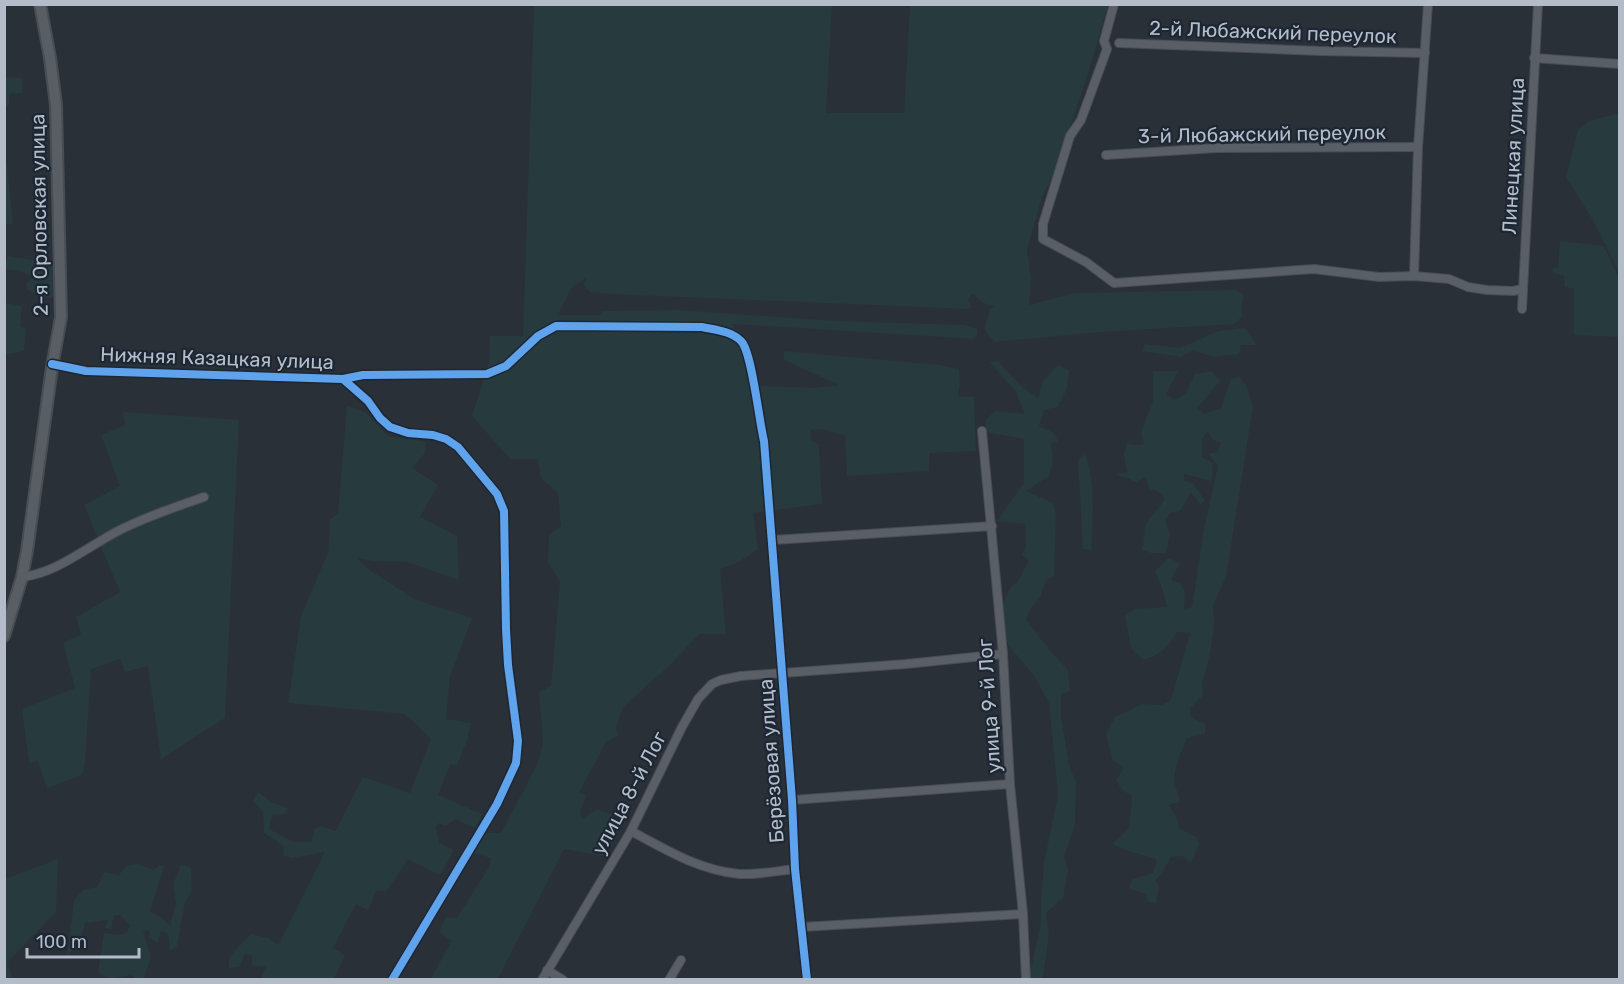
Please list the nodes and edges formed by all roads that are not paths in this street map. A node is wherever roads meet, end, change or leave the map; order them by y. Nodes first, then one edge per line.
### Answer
1 (40, 4) edge
2 (1114, 4) edge
3 (1428, 4) edge
4 (1538, 4) edge
5 (1119, 43) dead end
6 (1425, 53) junction
7 (1534, 58) junction
8 (1620, 64) edge
9 (1418, 147) junction
10 (1106, 155) dead end
11 (1414, 276) junction
12 (1523, 289) junction
13 (1522, 309) dead end
14 (52, 364) junction
15 (343, 379) junction
16 (982, 431) dead end
17 (204, 497) dead end
18 (992, 526) junction
19 (773, 540) junction
20 (22, 577) junction
21 (4, 636) edge
22 (1003, 654) junction
23 (782, 672) junction
24 (1010, 784) junction
25 (792, 800) junction
26 (631, 831) junction
27 (795, 869) junction
28 (1023, 914) junction
29 (802, 927) junction
30 (681, 960) dead end
31 (547, 970) junction
32 (392, 980) edge
33 (542, 980) edge
34 (563, 980) edge
35 (669, 980) edge
36 (807, 980) edge
37 (1026, 980) edge

1 - 14 street, 2-я Орловская улица
2 - 11 street
3 - 6 street
4 - 7 street, Линецкая улица
5 - 6 street, 2-й Любажский переулок
6 - 9 street
7 - 8 street
7 - 12 street, Линецкая улица
9 - 10 street, 3-й Любажский переулок
9 - 11 street
11 - 12 street
12 - 13 street, Линецкая улица
14 - 15 street, Нижняя Казацкая улица
14 - 20 street, 2-я Орловская улица
15 - 19 street, Берёзовая улица
15 - 32 street, Нижняя Казацкая улица
16 - 18 street, улица 9-й Лог
17 - 20 street
18 - 19 street
18 - 22 street, улица 9-й Лог
19 - 23 street, Берёзовая улица
20 - 21 street, 2-я Орловская улица
22 - 23 street, улица 8-й Лог
22 - 24 street, улица 9-й Лог
23 - 25 street, Берёзовая улица
23 - 26 street, улица 8-й Лог
24 - 25 street
24 - 28 street, улица 9-й Лог
25 - 27 street, Берёзовая улица
26 - 27 street
26 - 31 street, улица 8-й Лог
27 - 29 street, Берёзовая улица
28 - 29 street
28 - 37 street, улица 9-й Лог
29 - 36 street, Берёзовая улица
30 - 35 street
31 - 33 street, улица 8-й Лог
31 - 34 street

